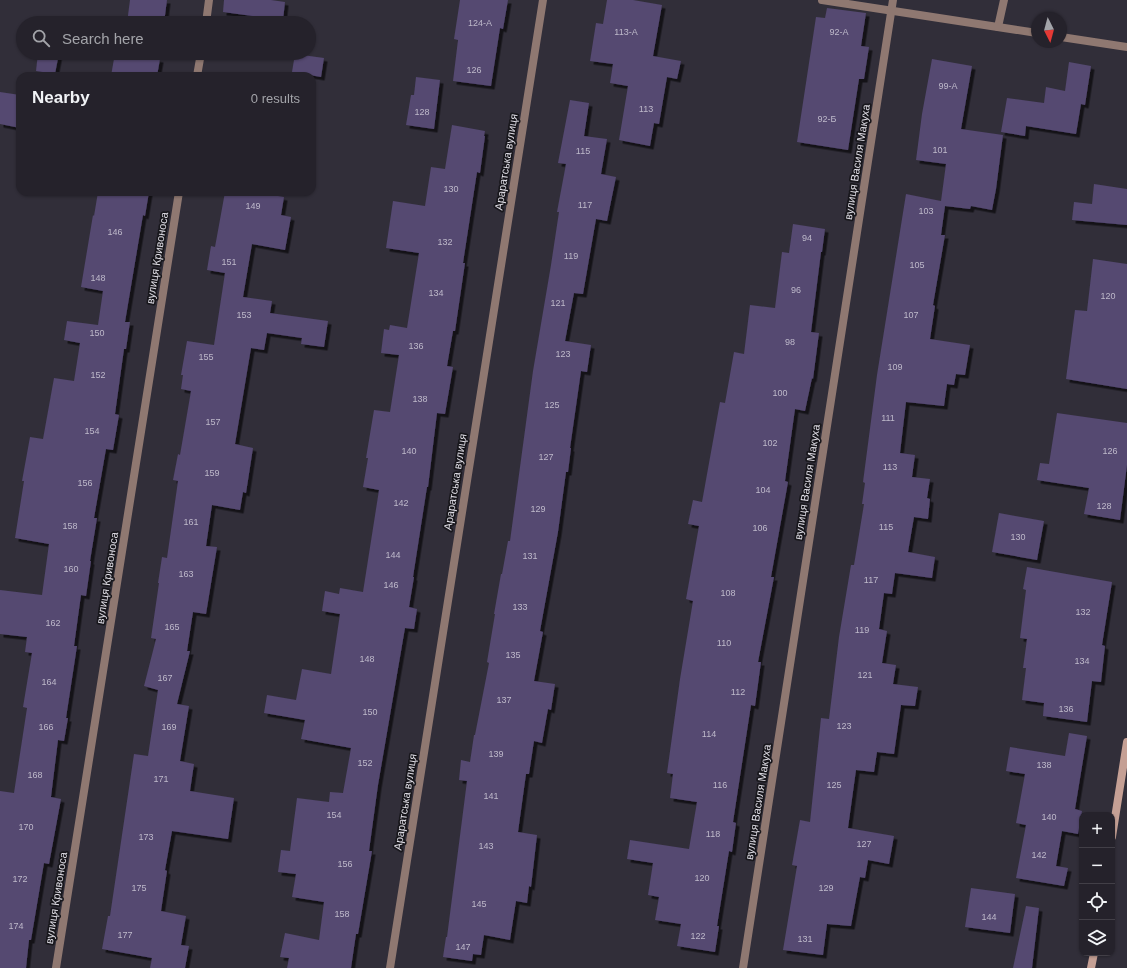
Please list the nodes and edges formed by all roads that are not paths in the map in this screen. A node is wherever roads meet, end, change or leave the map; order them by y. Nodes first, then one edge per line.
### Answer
1 (209, 0) edge
2 (543, 0) edge
3 (822, 0) edge
4 (893, 0) edge
5 (1004, 0) edge
6 (891, 11) junction
7 (207, 16) edge
8 (998, 27) junction
9 (1031, 32) edge
10 (1067, 38) edge
11 (1127, 47) edge
12 (200, 60) edge
13 (198, 72) edge
14 (178, 196) edge
15 (1127, 742) edge
16 (1115, 818) edge
17 (1093, 956) edge
18 (56, 968) edge
19 (390, 968) edge
20 (743, 968) edge
21 (1091, 968) edge

1 - 7 street
2 - 19 street, Араратська вулиця
3 - 6 street
4 - 6 street, вулиця Василя Макуха
5 - 8 street
6 - 8 street
6 - 20 street, вулиця Василя Макуха
8 - 9 street
10 - 11 street
12 - 13 street
14 - 18 street, вулиця Кривоноса
15 - 16 street
17 - 21 street

